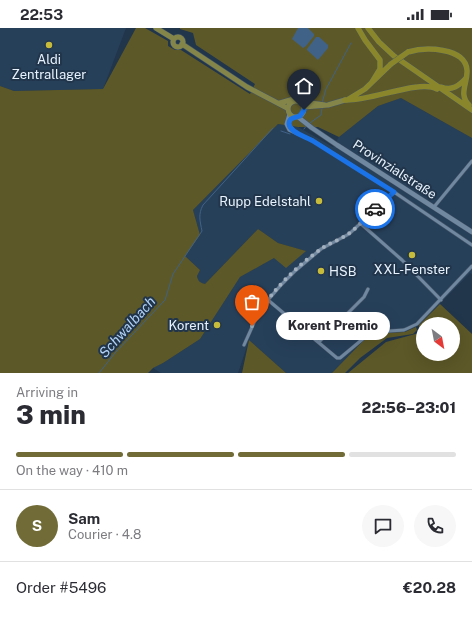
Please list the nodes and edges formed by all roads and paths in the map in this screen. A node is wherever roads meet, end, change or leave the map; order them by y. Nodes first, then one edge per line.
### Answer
1 (156, 28) edge
2 (358, 28) edge
3 (368, 28) edge
4 (467, 76) junction
5 (372, 82) junction
6 (432, 82) junction
7 (455, 98) junction
8 (345, 100) junction
9 (279, 103) junction
10 (319, 105) junction
11 (288, 106) junction
12 (304, 107) junction
13 (472, 110) edge
14 (296, 116) junction
15 (472, 161) edge
16 (394, 192) junction
17 (434, 207) junction
18 (360, 223) junction
19 (472, 232) edge
20 (472, 245) edge
21 (472, 266) edge
22 (368, 289) dead end
23 (268, 300) junction
24 (441, 300) junction
25 (319, 342) junction
26 (244, 345) dead end

1 - 9 main road
2 - 5 highway
3 - 6 highway
4 - 5 highway, bridge
4 - 6 highway
4 - 13 highway
5 - 8 highway
6 - 7 highway
7 - 8 highway
7 - 13 highway
8 - 10 main road
9 - 10 main road
9 - 11 main road
10 - 12 main road
11 - 12 main road
11 - 14 main road
12 - 14 main road
14 - 16 street
14 - 17 main road, Provinzialstraße
15 - 17 street
16 - 18 street
16 - 20 street
17 - 19 main road, Provinzialstraße
18 - 23 street
18 - 24 street
21 - 24 street
22 - 25 street
23 - 25 street
23 - 26 street
24 - 25 street

